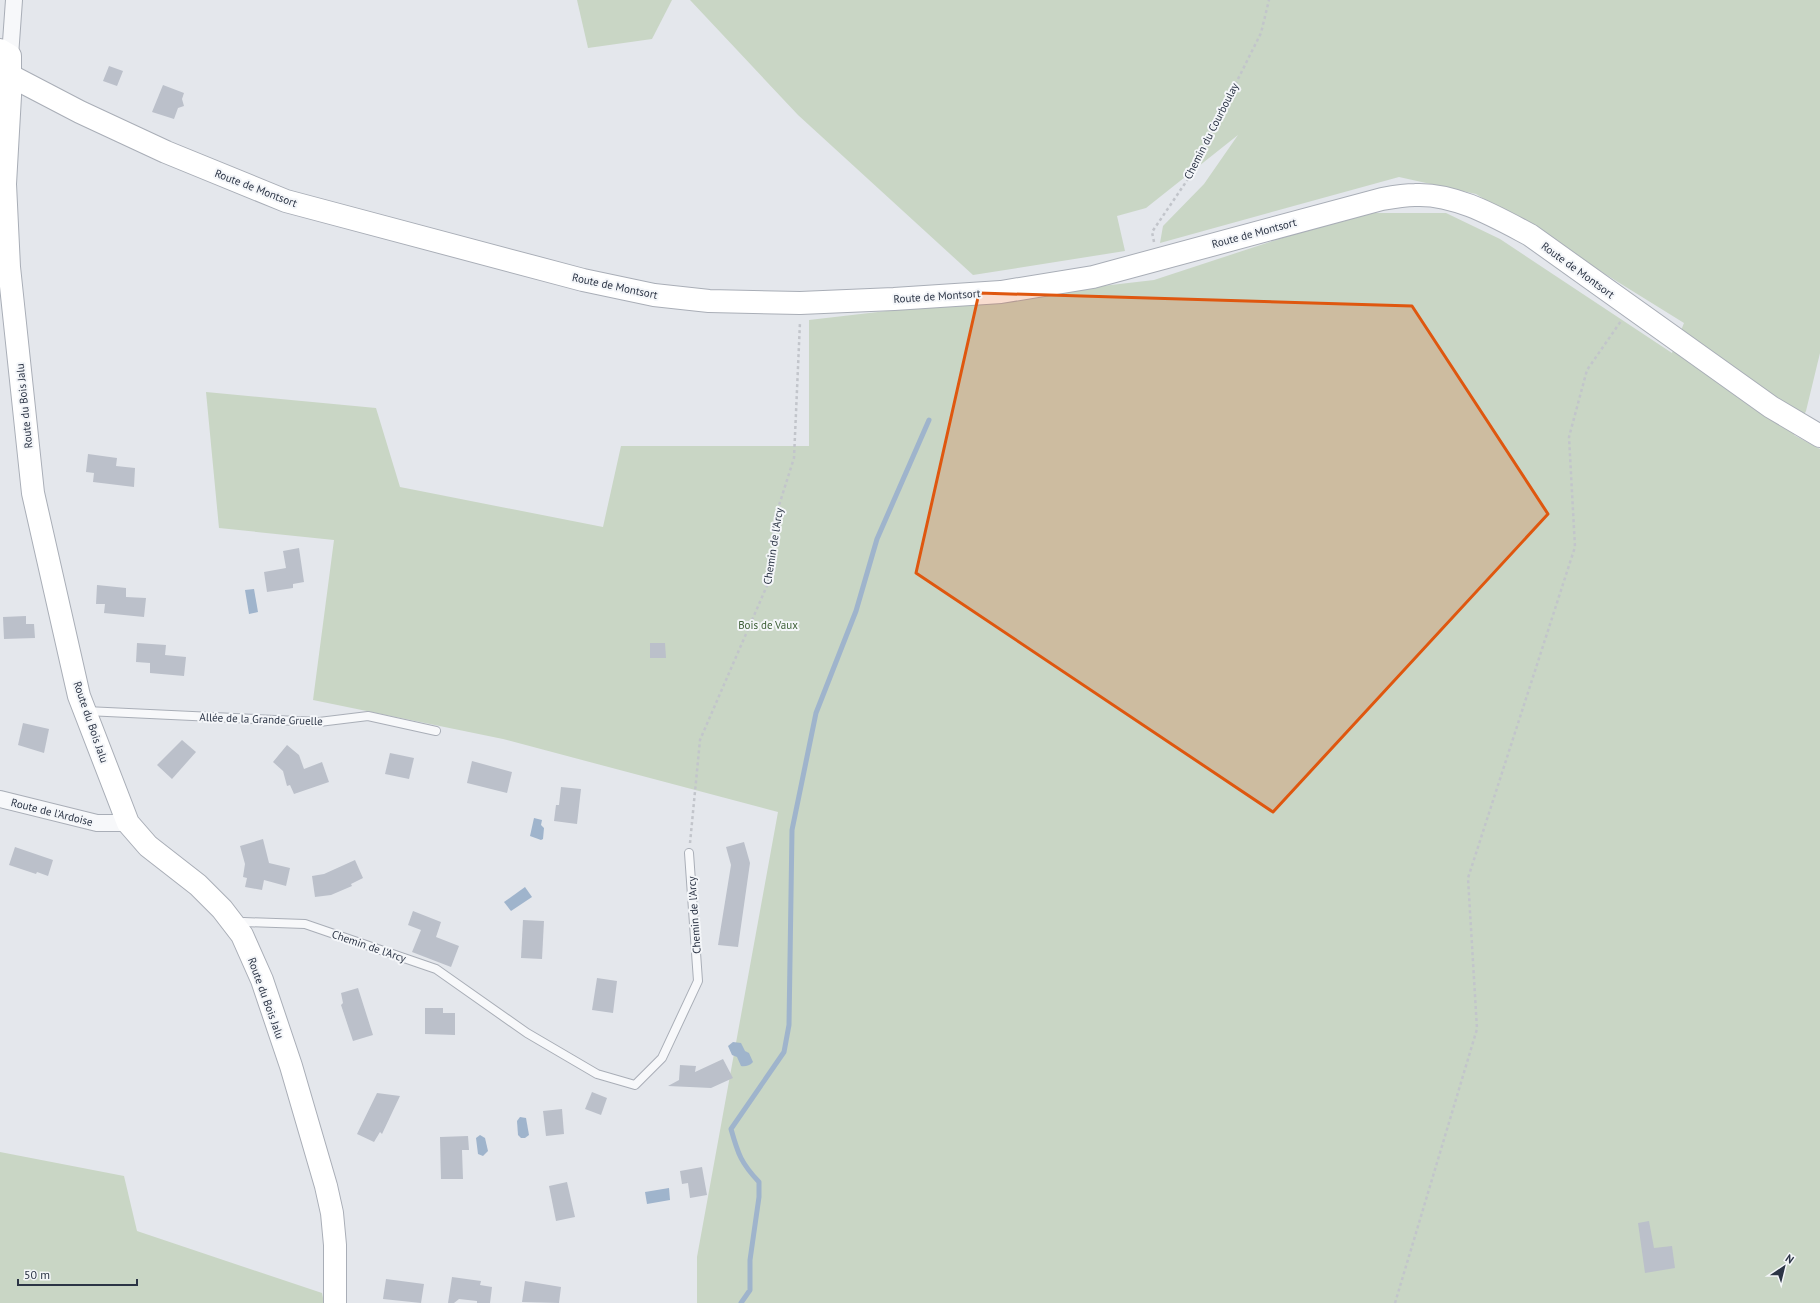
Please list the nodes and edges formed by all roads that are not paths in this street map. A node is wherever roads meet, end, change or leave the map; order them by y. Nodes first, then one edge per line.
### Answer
1 (14, 0) edge
2 (7, 61) edge
3 (1820, 436) edge
4 (85, 711) junction
5 (436, 731) dead end
6 (0, 799) edge
7 (128, 823) junction
8 (689, 853) road end
9 (236, 925) junction
10 (335, 1303) edge

1 - 2 street
2 - 3 street, Route de Montsort
2 - 4 street, Route du Bois Jalu
4 - 5 lane, Allée de la Grande Gruelle
4 - 7 street, Route du Bois Jalu
6 - 7 street, Route de l'Ardoise
7 - 9 street, Route du Bois Jalu
8 - 9 lane, Chemin de l'Arcy
9 - 10 street, Route du Bois Jalu

